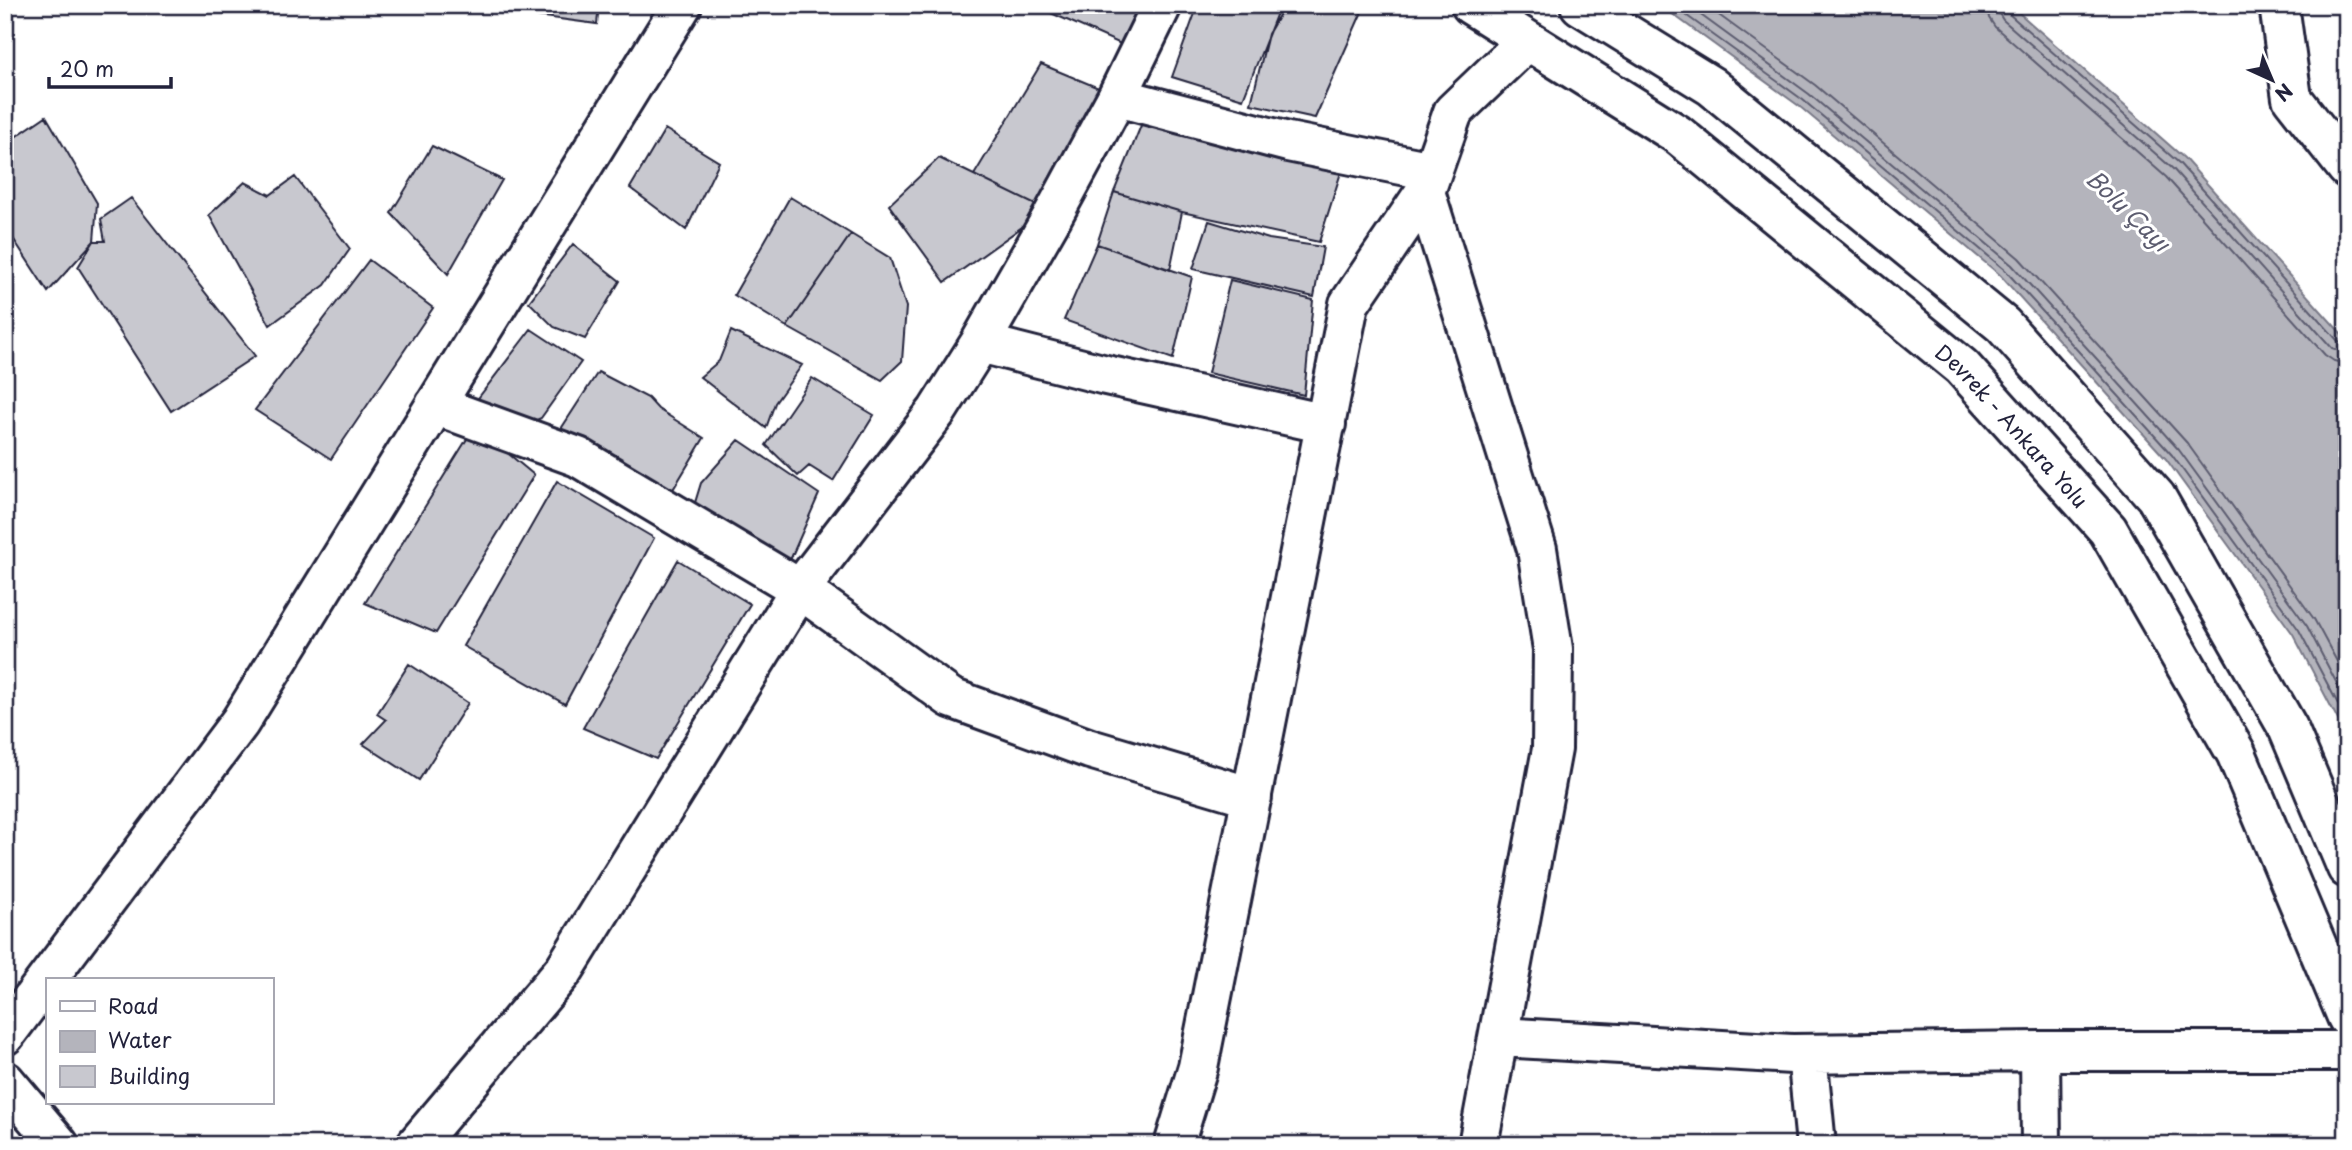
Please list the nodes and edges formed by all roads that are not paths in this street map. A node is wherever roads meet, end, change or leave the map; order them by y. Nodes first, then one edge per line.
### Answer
1 (682, 5) edge
2 (1162, 5) edge
3 (1471, 5) edge
4 (1580, 5) edge
5 (2279, 5) edge
6 (1528, 41) junction
7 (1116, 97) junction
8 (2347, 168) edge
9 (1428, 181) junction
10 (980, 343) junction
11 (435, 405) junction
12 (1326, 424) junction
13 (800, 589) junction
14 (1252, 797) junction
15 (2347, 868) edge
16 (48, 978) edge
17 (46, 980) edge
18 (2347, 1017) edge
19 (5, 1035) edge
20 (1499, 1037) junction
21 (2040, 1051) junction
22 (2347, 1051) edge
23 (1807, 1054) junction
24 (5, 1081) edge
25 (59, 1145) edge
26 (416, 1145) edge
27 (1174, 1145) edge
28 (1478, 1145) edge
29 (1816, 1145) edge
30 (2041, 1145) edge

1 - 11 main road
2 - 7 main road
3 - 6 main road, Devrek - Ankara Yolu
4 - 15 main road
5 - 8 main road
6 - 9 main road
6 - 18 main road, Devrek - Ankara Yolu
7 - 9 main road
7 - 10 main road
9 - 12 main road
9 - 20 main road
10 - 12 main road
10 - 13 main road
11 - 13 main road
11 - 16 main road
12 - 14 main road
13 - 14 main road
13 - 26 main road
14 - 27 main road
17 - 19 main road
20 - 23 main road
20 - 28 main road
21 - 22 main road
21 - 23 main road
21 - 30 main road
23 - 29 main road
24 - 25 main road

